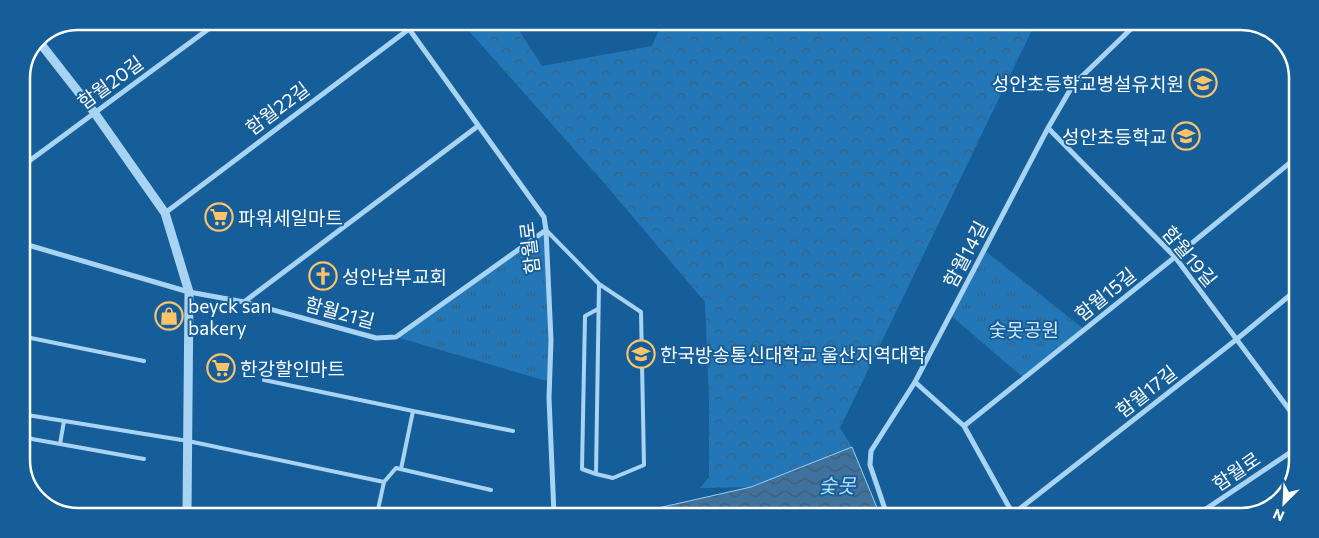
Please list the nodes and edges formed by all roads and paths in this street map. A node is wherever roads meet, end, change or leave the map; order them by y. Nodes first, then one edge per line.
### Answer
1 (207, 30) edge
2 (408, 30) edge
3 (410, 30) edge
4 (1130, 30) edge
5 (43, 45) edge
6 (94, 112) junction
7 (478, 126) junction
8 (1048, 128) junction
9 (30, 160) edge
10 (1289, 164) edge
11 (165, 212) junction
12 (546, 230) junction
13 (30, 246) edge
14 (1175, 258) junction
15 (599, 284) junction
16 (189, 292) junction
17 (1289, 296) edge
18 (244, 302) junction
19 (598, 309) junction
20 (30, 338) edge
21 (1237, 339) junction
22 (144, 361) dead end
23 (264, 380) dead end
24 (915, 382) junction
25 (1289, 409) edge
26 (414, 411) junction
27 (30, 415) edge
28 (64, 421) junction
29 (964, 426) junction
30 (513, 431) dead end
31 (30, 439) edge
32 (188, 441) junction
33 (60, 444) junction
34 (1289, 453) edge
35 (144, 459) dead end
36 (401, 469) junction
37 (596, 474) junction
38 (384, 482) junction
39 (491, 490) dead end
40 (187, 508) edge
41 (378, 508) edge
42 (554, 508) edge
43 (884, 508) edge
44 (1009, 508) edge
45 (1022, 508) edge
46 (1207, 508) edge

1 - 6 street, 함월20길
2 - 11 street, 함월22길
3 - 7 street, 함월로
4 - 8 street, 함월14길
5 - 6 street
6 - 9 street, 함월20길
6 - 11 street
7 - 12 street, 함월로
7 - 18 street
8 - 14 street, 함월19길
8 - 24 street, 함월14길
10 - 14 street, 함월15길
11 - 16 street
12 - 15 lane
12 - 18 street, 함월21길
12 - 42 street, 함월로
13 - 16 street, 함월21길
14 - 21 street, 함월19길
14 - 29 street, 함월15길
15 - 19 lane
15 - 37 lane
16 - 18 street, 함월21길
16 - 32 street
17 - 21 street, 함월17길
19 - 37 lane
19 - 37 lane
20 - 22 lane
21 - 25 street, 함월19길
21 - 45 street, 함월17길
23 - 26 lane
24 - 29 street
24 - 43 street, 함월14길
26 - 30 lane
26 - 36 lane
27 - 28 lane
28 - 32 lane
28 - 33 lane
29 - 44 street
31 - 33 lane
32 - 38 lane
32 - 40 street
33 - 35 lane
34 - 46 street, 함월로
36 - 38 lane
36 - 39 lane
38 - 41 lane

